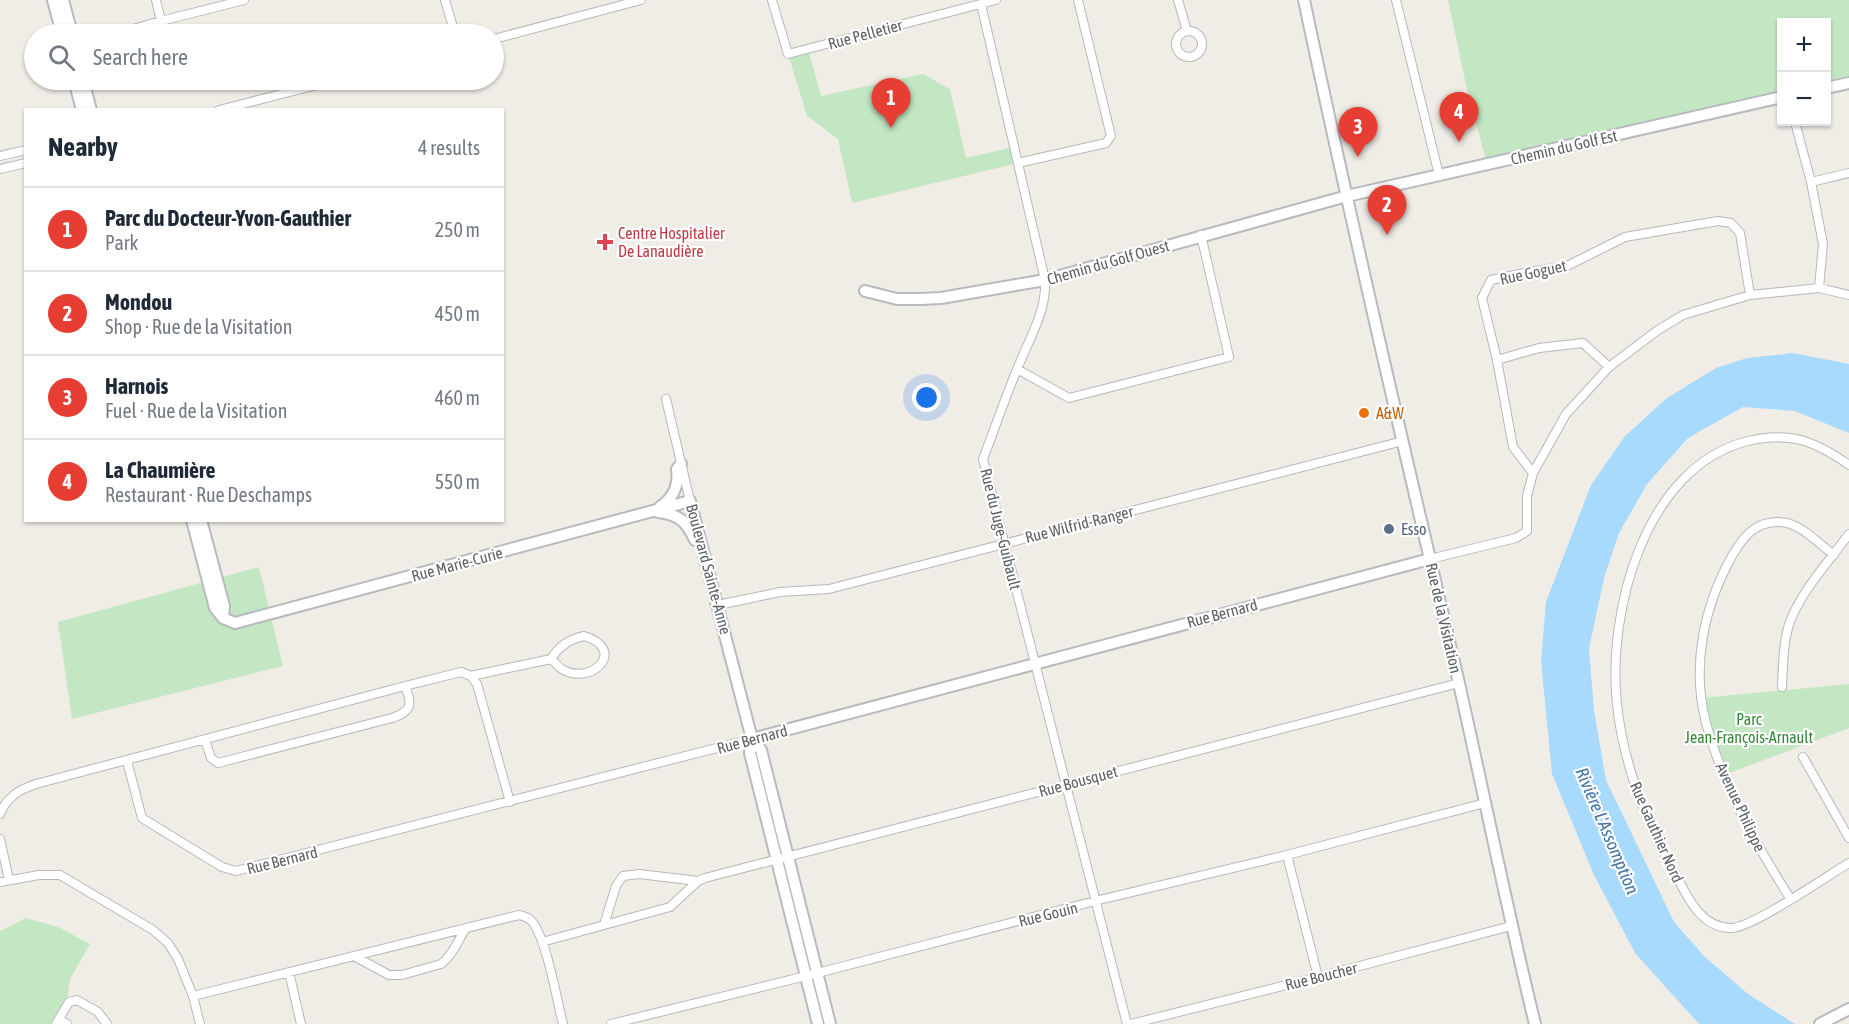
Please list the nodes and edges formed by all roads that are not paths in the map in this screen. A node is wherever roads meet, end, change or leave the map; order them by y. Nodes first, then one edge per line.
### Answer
1 (53, 0) edge
2 (63, 0) edge
3 (156, 0) edge
4 (244, 0) edge
5 (445, 0) edge
6 (640, 0) edge
7 (772, 0) edge
8 (996, 0) edge
9 (1078, 0) edge
10 (1178, 0) edge
11 (1304, 0) edge
12 (1396, 0) edge
13 (981, 4) junction
14 (161, 21) junction
15 (59, 24) edge
16 (69, 24) edge
17 (150, 24) edge
18 (452, 24) edge
19 (1187, 31) dead end
20 (504, 36) edge
21 (1849, 83) edge
22 (1831, 87) edge
23 (77, 90) edge
24 (86, 90) edge
25 (297, 90) edge
26 (1777, 98) edge
27 (81, 108) edge
28 (91, 108) edge
29 (227, 108) edge
30 (1797, 126) edge
31 (24, 150) edge
32 (0, 156) edge
33 (24, 163) edge
34 (1018, 163) junction
35 (0, 168) edge
36 (1849, 173) edge
37 (1439, 175) junction
38 (1811, 182) junction
39 (1347, 196) junction
40 (1201, 235) junction
41 (1045, 280) junction
42 (1819, 288) junction
43 (865, 291) dead end
44 (1750, 294) junction
45 (1849, 295) edge
46 (1497, 360) junction
47 (1609, 367) junction
48 (1017, 369) junction
49 (666, 399) dead end
50 (1403, 441) junction
51 (681, 464) junction
52 (1849, 465) edge
53 (1533, 473) junction
54 (690, 501) junction
55 (648, 512) junction
56 (193, 522) edge
57 (202, 522) edge
58 (1849, 534) edge
59 (1003, 543) junction
60 (705, 555) junction
61 (1834, 555) junction
62 (1430, 558) junction
63 (718, 605) junction
64 (223, 618) junction
65 (551, 659) junction
66 (1035, 663) junction
67 (471, 676) junction
68 (1459, 683) junction
69 (405, 686) junction
70 (1782, 687) dead end
71 (205, 740) junction
72 (752, 740) junction
73 (1803, 757) dead end
74 (127, 761) junction
75 (1066, 784) junction
76 (510, 802) junction
77 (1485, 804) junction
78 (0, 814) edge
79 (1849, 838) edge
80 (0, 839) edge
81 (1287, 855) junction
82 (783, 859) junction
83 (1849, 863) edge
84 (9, 880) junction
85 (698, 881) junction
86 (0, 882) edge
87 (1790, 898) junction
88 (1095, 901) junction
89 (604, 925) junction
90 (1511, 926) junction
91 (466, 928) junction
92 (542, 942) junction
93 (354, 956) junction
94 (289, 972) junction
95 (818, 973) junction
96 (806, 976) junction
97 (1318, 977) junction
98 (193, 996) junction
99 (1849, 1009) edge
100 (57, 1021) edge
101 (67, 1024) edge
102 (106, 1024) edge
103 (200, 1024) edge
104 (301, 1024) edge
105 (563, 1024) edge
106 (611, 1024) edge
107 (818, 1024) edge
108 (830, 1024) edge
109 (1129, 1024) edge
110 (1535, 1024) edge
111 (1820, 1024) edge

1 - 15 street
2 - 16 street
3 - 14 street
4 - 14 street
5 - 18 street
6 - 20 street
7 - 13 street, Rue Pelletier
8 - 13 street, Rue Pelletier
9 - 34 street
10 - 19 street
11 - 39 street, Rue de la Visitation
12 - 37 street
13 - 34 street, Rue du Juge-Guibault
14 - 17 street
21 - 22 street
23 - 27 street
24 - 28 street
25 - 29 street
26 - 37 street, Chemin du Golf Est
30 - 38 street
31 - 32 street
33 - 35 street
34 - 41 street, Rue du Juge-Guibault
36 - 38 street
37 - 39 street, Chemin du Golf Est
38 - 42 street
39 - 40 street, Chemin du Golf Ouest
39 - 50 street, Rue de la Visitation
40 - 41 street, Chemin du Golf Ouest
40 - 48 street
41 - 43 street, Chemin du Golf Ouest
41 - 48 street, Rue du Juge-Guibault
42 - 44 street
42 - 45 street
44 - 46 street, Rue Goguet
44 - 47 street
46 - 47 street
46 - 53 street, Rue Goguet
47 - 53 street
48 - 59 street, Rue du Juge-Guibault
49 - 51 street, Boulevard Sainte-Anne
50 - 59 street, Rue Wilfrid-Ranger
50 - 62 street, Rue de la Visitation
51 - 54 street, Boulevard Sainte-Anne
51 - 55 street
52 - 87 street, Rue Gauthier Nord
53 - 62 street
54 - 55 street, Rue Marie-Curie
54 - 60 street, Boulevard Sainte-Anne
55 - 60 street
55 - 64 street, Rue Marie-Curie
56 - 64 street
57 - 64 street
58 - 61 street
59 - 63 street, Rue Wilfrid-Ranger
59 - 66 street, Rue du Juge-Guibault
60 - 63 street, Boulevard Sainte-Anne
61 - 70 street
61 - 87 street, Avenue Philippe
62 - 66 street, Rue Bernard
62 - 68 street, Rue de la Visitation
63 - 72 street, Boulevard Sainte-Anne
65 - 65 street
65 - 67 street
66 - 72 street, Rue Bernard
66 - 75 street, Rue du Juge-Guibault
67 - 69 street
67 - 76 street
68 - 75 street, Rue Bousquet
68 - 77 street, Rue de la Visitation
69 - 71 street
69 - 71 street
71 - 74 street
72 - 76 street, Rue Bernard
72 - 82 street, Boulevard Sainte-Anne
73 - 79 street
74 - 76 street, Rue Bernard
74 - 78 street
75 - 82 street, Rue Bousquet
75 - 88 street, Rue du Juge-Guibault
77 - 81 street, Rue Gouin
77 - 90 street, Rue de la Visitation
80 - 84 street
81 - 88 street, Rue Gouin
81 - 97 street
82 - 85 street, Rue Bousquet
82 - 95 street, Boulevard Sainte-Anne
82 - 96 street, Boulevard Sainte-Anne
83 - 87 street
84 - 86 street
84 - 98 street
85 - 89 street, Rue Bousquet
85 - 89 street, Rue Bousquet
88 - 95 street, Rue Gouin
88 - 109 street, Rue du Juge-Guibault
89 - 92 street, Rue Bousquet
90 - 97 street, Rue Boucher
90 - 110 street, Rue de la Visitation
91 - 92 street
91 - 93 street
91 - 93 street
92 - 105 street
93 - 94 street
94 - 98 street
94 - 104 street
95 - 96 street, Rue Gouin
95 - 108 street, Boulevard Sainte-Anne
96 - 106 street, Rue Gouin
96 - 107 street, Boulevard Sainte-Anne
97 - 109 street, Rue Boucher
98 - 103 street
99 - 111 street
100 - 101 street
100 - 102 street

